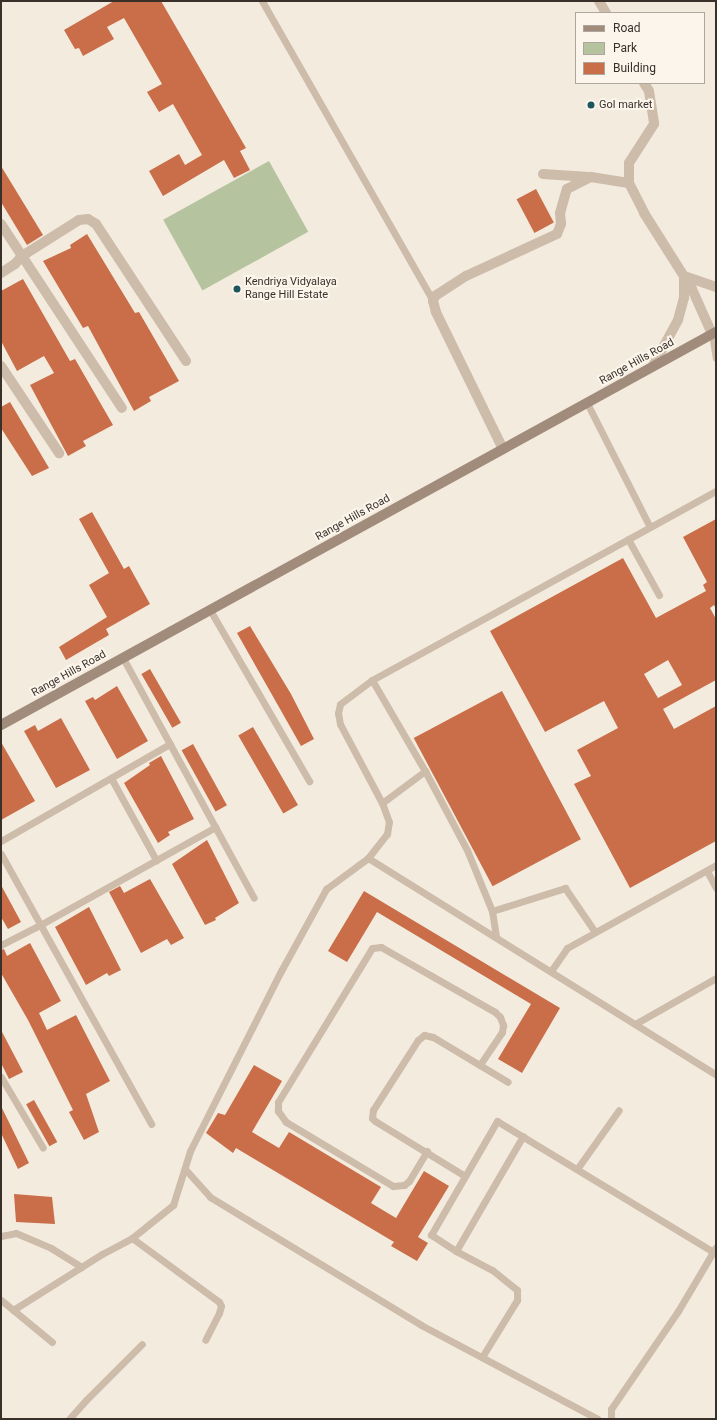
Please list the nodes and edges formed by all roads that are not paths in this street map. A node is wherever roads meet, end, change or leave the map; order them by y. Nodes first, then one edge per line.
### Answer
1 (262, 1) edge
2 (599, 1) edge
3 (605, 12) edge
4 (645, 84) edge
5 (543, 174) dead end
6 (591, 177) junction
7 (630, 183) junction
8 (1, 224) edge
9 (22, 256) junction
10 (1, 274) edge
11 (684, 276) junction
12 (716, 287) edge
13 (433, 301) junction
14 (715, 334) edge
15 (716, 358) edge
16 (186, 361) dead end
17 (1, 366) edge
18 (653, 366) junction
19 (587, 403) junction
20 (122, 408) dead end
21 (503, 449) junction
22 (59, 453) dead end
23 (716, 491) edge
24 (650, 527) junction
25 (628, 539) junction
26 (659, 595) dead end
27 (210, 610) junction
28 (123, 658) junction
29 (372, 680) junction
30 (1, 725) edge
31 (170, 744) junction
32 (425, 770) junction
33 (111, 778) junction
34 (309, 781) dead end
35 (382, 803) junction
36 (216, 827) junction
37 (1, 840) edge
38 (1, 854) edge
39 (368, 858) junction
40 (156, 860) junction
41 (716, 866) edge
42 (707, 871) junction
43 (716, 888) edge
44 (254, 898) dead end
45 (492, 911) junction
46 (40, 925) junction
47 (595, 932) junction
48 (496, 937) junction
49 (1, 945) edge
50 (551, 972) junction
51 (716, 978) edge
52 (635, 1024) junction
53 (480, 1065) junction
54 (716, 1075) edge
55 (1, 1077) edge
56 (508, 1082) dead end
57 (619, 1110) dead end
58 (151, 1124) dead end
59 (523, 1136) junction
60 (43, 1148) dead end
61 (427, 1151) junction
62 (185, 1169) junction
63 (577, 1169) junction
64 (465, 1176) junction
65 (1, 1236) edge
66 (132, 1238) junction
67 (714, 1249) edge
68 (456, 1251) junction
69 (82, 1267) junction
70 (1, 1300) edge
71 (13, 1310) junction
72 (205, 1340) dead end
73 (52, 1342) dead end
74 (142, 1344) dead end
75 (482, 1357) junction
76 (69, 1419) edge
77 (598, 1419) edge
78 (611, 1419) edge

1 - 13 lane
2 - 3 street
4 - 7 street
5 - 6 street
6 - 7 street
6 - 13 street
7 - 11 street
8 - 9 street
9 - 10 street
9 - 16 street
9 - 20 street
11 - 12 street
11 - 14 street
11 - 18 street
13 - 21 street
14 - 15 lane
14 - 18 street, Range Hills Road
17 - 22 street
18 - 19 street, Range Hills Road
19 - 21 street, Range Hills Road
19 - 24 lane
21 - 27 street, Range Hills Road
23 - 24 lane
24 - 25 lane
25 - 26 lane
25 - 29 lane
27 - 28 street, Range Hills Road
27 - 34 lane
28 - 30 street, Range Hills Road
28 - 31 lane
29 - 32 lane
29 - 35 lane
31 - 33 lane
31 - 36 lane
32 - 35 lane
32 - 45 lane
33 - 37 lane
33 - 40 lane
35 - 39 lane
36 - 40 lane
36 - 44 lane
38 - 46 lane
39 - 48 lane
39 - 62 lane
40 - 46 lane
41 - 42 lane
42 - 43 lane
42 - 47 lane
45 - 47 lane
45 - 48 lane
46 - 49 lane
46 - 58 lane
47 - 50 lane
48 - 50 lane
50 - 52 lane
51 - 52 lane
52 - 54 lane
53 - 56 lane
53 - 61 lane
53 - 61 lane
55 - 60 lane
57 - 63 lane
59 - 63 lane
59 - 64 lane
59 - 68 lane
61 - 64 lane
62 - 66 lane
62 - 75 lane
63 - 67 lane
64 - 68 lane
65 - 69 lane
66 - 69 lane
66 - 72 lane
67 - 78 lane
68 - 75 lane
69 - 71 lane
70 - 71 lane
71 - 73 lane
74 - 76 lane
75 - 77 lane

